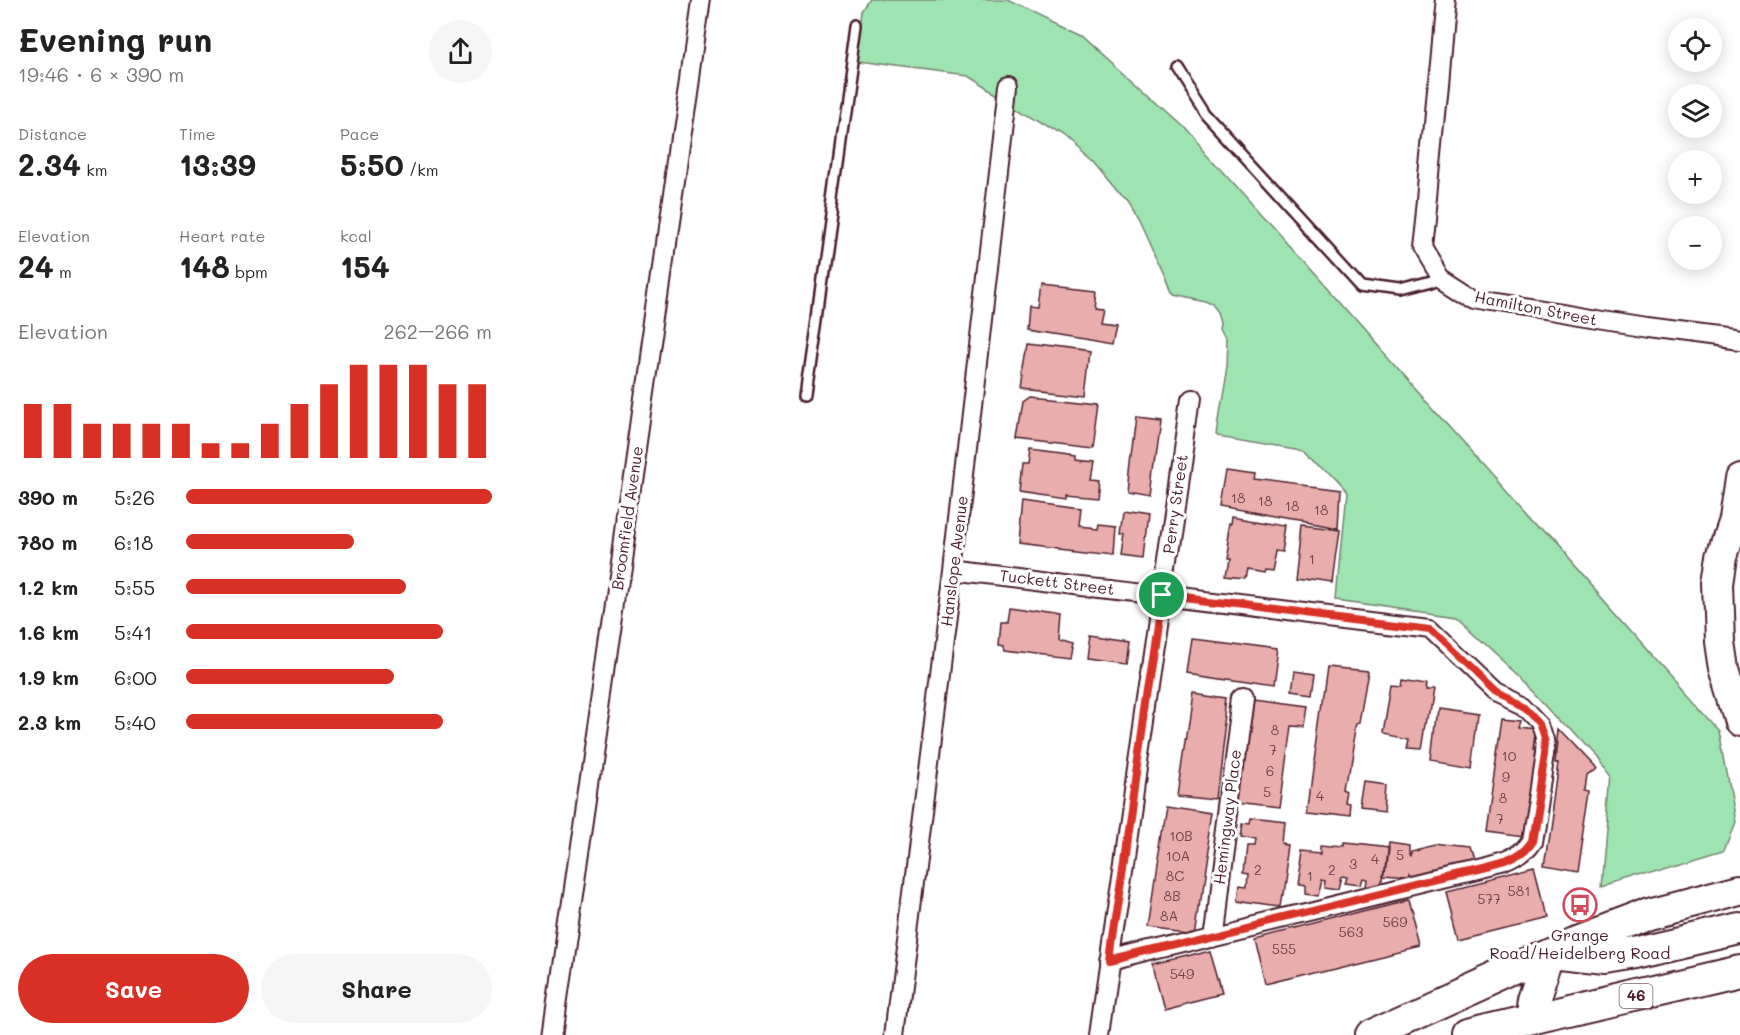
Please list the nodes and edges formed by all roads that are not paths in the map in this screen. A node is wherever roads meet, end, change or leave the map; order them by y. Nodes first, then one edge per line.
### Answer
1 (701, 0) edge
2 (1446, 0) edge
3 (857, 25) dead end
4 (1177, 68) dead end
5 (1009, 86) dead end
6 (1440, 278) junction
7 (1740, 340) edge
8 (806, 396) dead end
9 (1190, 402) dead end
10 (1740, 479) edge
11 (1734, 520) junction
12 (1740, 555) edge
13 (953, 570) junction
14 (1162, 595) junction
15 (1243, 698) dead end
16 (1740, 721) edge
17 (1740, 890) edge
18 (1740, 929) edge
19 (1212, 936) junction
20 (1550, 953) junction
21 (1109, 961) junction
22 (1740, 971) edge
23 (1404, 1019) junction
24 (1534, 1019) edge
25 (553, 1035) edge
26 (895, 1035) edge
27 (1099, 1035) edge
28 (1369, 1035) edge
29 (1467, 1035) edge

1 - 25 street, Broomfield Avenue
2 - 6 street, Hamilton Street
3 - 8 lane
4 - 6 lane
5 - 13 street, Hanslope Avenue
6 - 7 street, Hamilton Street
9 - 14 street, Perry Street
10 - 11 main road
11 - 12 main road
11 - 16 main road
13 - 14 street, Tuckett Street
13 - 26 street, Hanslope Avenue
14 - 19 street, Tuckett Street
14 - 21 street, Perry Street
15 - 19 street, Hemingway Place
17 - 20 main road
18 - 20 main road
19 - 21 street
20 - 23 main road
20 - 24 main road
21 - 27 street, Perry Street
22 - 24 main road, 46
23 - 24 main road
23 - 28 main road
24 - 29 main road, 46

